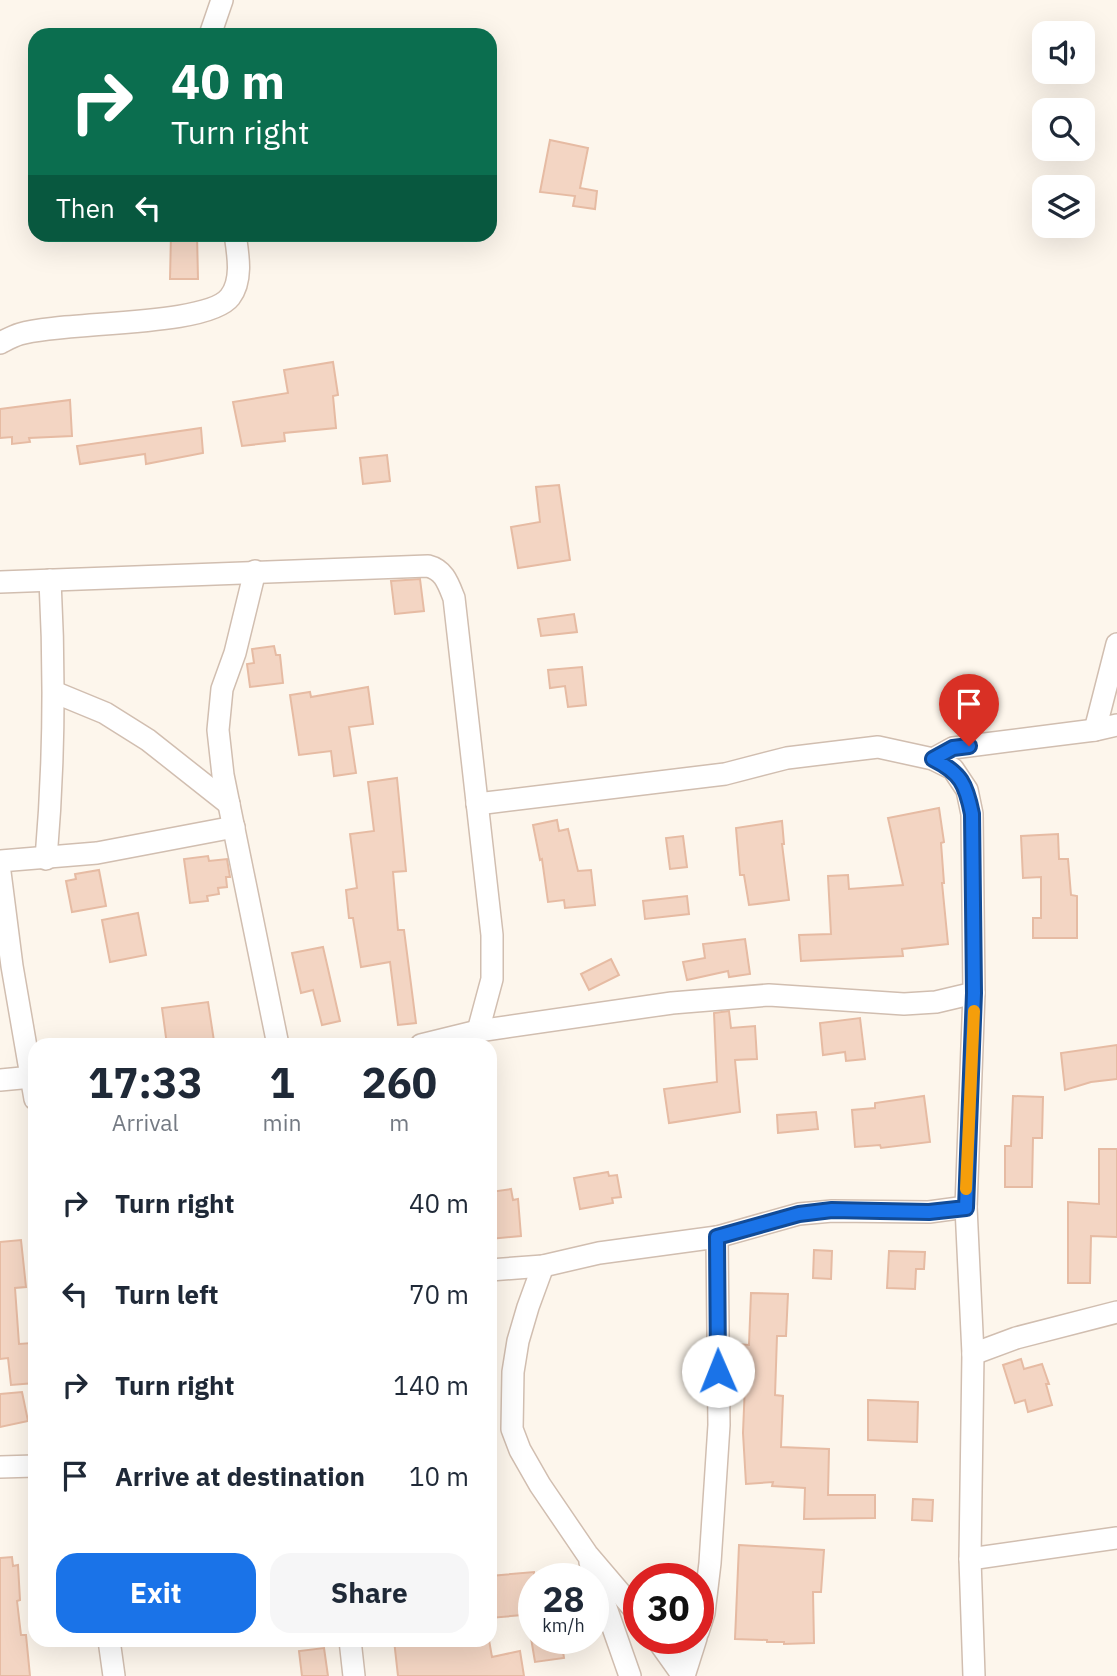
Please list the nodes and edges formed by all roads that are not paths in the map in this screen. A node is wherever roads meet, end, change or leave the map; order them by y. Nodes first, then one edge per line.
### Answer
1 (222, 0) edge
2 (213, 28) edge
3 (236, 242) edge
4 (0, 343) edge
5 (255, 571) junction
6 (50, 580) junction
7 (0, 582) edge
8 (1117, 644) edge
9 (54, 692) junction
10 (1117, 725) edge
11 (1095, 730) junction
12 (933, 759) junction
13 (229, 804) junction
14 (477, 804) junction
15 (234, 827) junction
16 (46, 859) junction
17 (0, 861) edge
18 (0, 872) edge
19 (974, 993) junction
20 (478, 1031) junction
21 (277, 1038) edge
22 (450, 1038) edge
23 (28, 1055) edge
24 (28, 1077) edge
25 (0, 1080) edge
26 (966, 1208) junction
27 (717, 1237) junction
28 (543, 1266) junction
29 (497, 1269) edge
30 (1117, 1312) edge
31 (973, 1354) junction
32 (28, 1466) edge
33 (0, 1467) edge
34 (1117, 1538) edge
35 (587, 1554) junction
36 (970, 1559) junction
37 (710, 1563) edge
38 (623, 1596) edge
39 (110, 1647) edge
40 (351, 1647) edge
41 (668, 1654) edge
42 (691, 1654) edge
43 (114, 1676) edge
44 (354, 1676) edge
45 (630, 1676) edge
46 (684, 1676) edge
47 (974, 1676) edge

1 - 2 street
3 - 4 street
5 - 6 street
5 - 13 street
5 - 14 street
6 - 7 street
6 - 9 street
8 - 11 street
9 - 13 street
9 - 16 street
10 - 11 street
11 - 12 street
12 - 14 street
12 - 19 street
13 - 15 street
14 - 20 street
15 - 16 street
15 - 21 street
16 - 17 street
18 - 23 street
19 - 20 street
19 - 26 street
20 - 22 street
24 - 25 street
26 - 27 street
26 - 31 street
27 - 28 street
27 - 37 street
28 - 29 street
28 - 35 street
30 - 31 street
31 - 36 street
32 - 33 street
34 - 36 street
35 - 38 street
35 - 45 street
36 - 47 street
39 - 43 street
40 - 44 street
41 - 46 street
42 - 46 street

